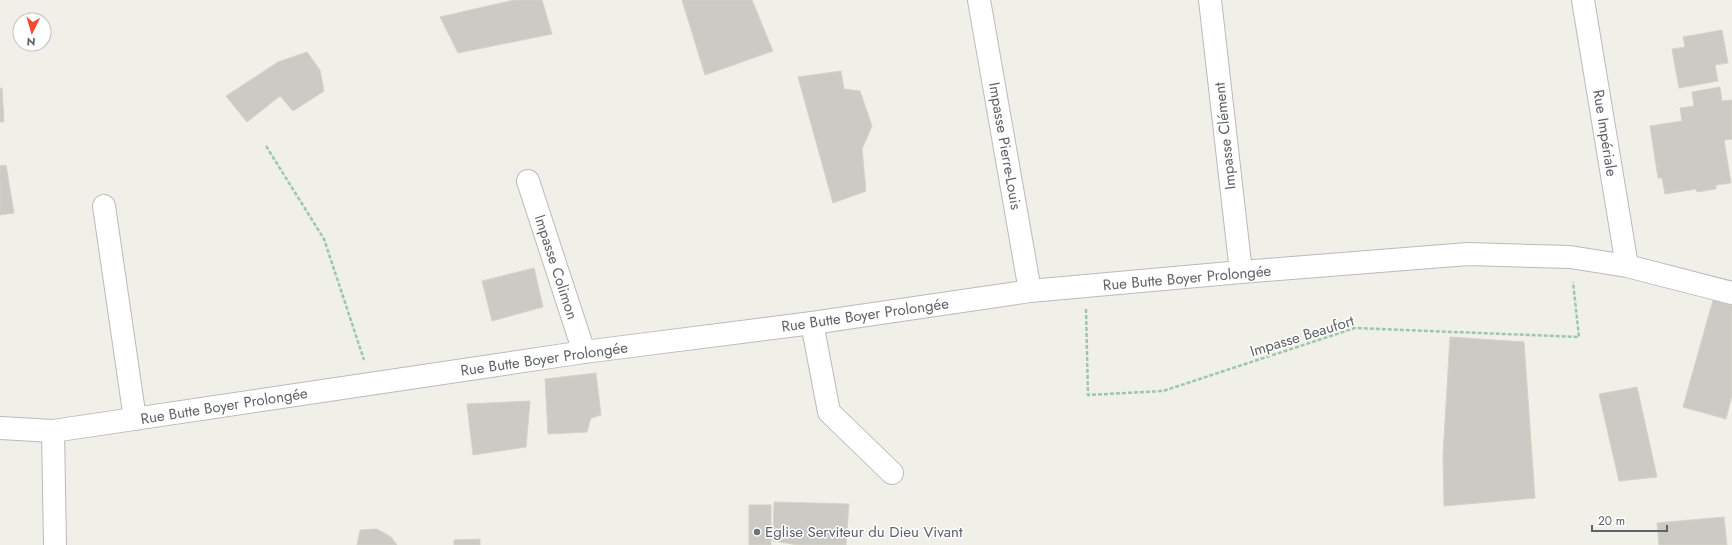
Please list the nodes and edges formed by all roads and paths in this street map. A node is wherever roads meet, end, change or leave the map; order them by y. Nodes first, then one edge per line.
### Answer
1 (979, 0) edge
2 (1210, 0) edge
3 (1583, 0) edge
4 (266, 146) dead end
5 (528, 181) dead end
6 (104, 206) dead end
7 (1570, 258) junction
8 (1628, 266) junction
9 (1241, 272) junction
10 (1086, 287) junction
11 (1030, 291) junction
12 (1732, 293) edge
13 (812, 323) junction
14 (584, 352) junction
15 (372, 384) junction
16 (135, 419) junction
17 (0, 428) edge
18 (53, 432) junction
19 (892, 473) dead end
20 (55, 545) edge

1 - 11 street, Impasse Pierre-Louis
2 - 9 street, Impasse Clément
3 - 8 street, Rue Impériale
4 - 15 path
5 - 14 street, Impasse Colimon
6 - 16 street
7 - 8 street, Rue Butte Boyer Prolongée
7 - 9 street, Rue Butte Boyer Prolongée
7 - 10 path, Impasse Beaufort
8 - 12 street, Rue Butte Boyer Prolongée
9 - 10 street, Rue Butte Boyer Prolongée
10 - 11 street, Rue Butte Boyer Prolongée
11 - 13 street, Rue Butte Boyer Prolongée
13 - 14 street, Rue Butte Boyer Prolongée
13 - 19 street
14 - 15 street, Rue Butte Boyer Prolongée
15 - 16 street, Rue Butte Boyer Prolongée
16 - 18 street, Rue Butte Boyer Prolongée
17 - 18 street, Rue Butte Boyer Prolongée
18 - 20 street

